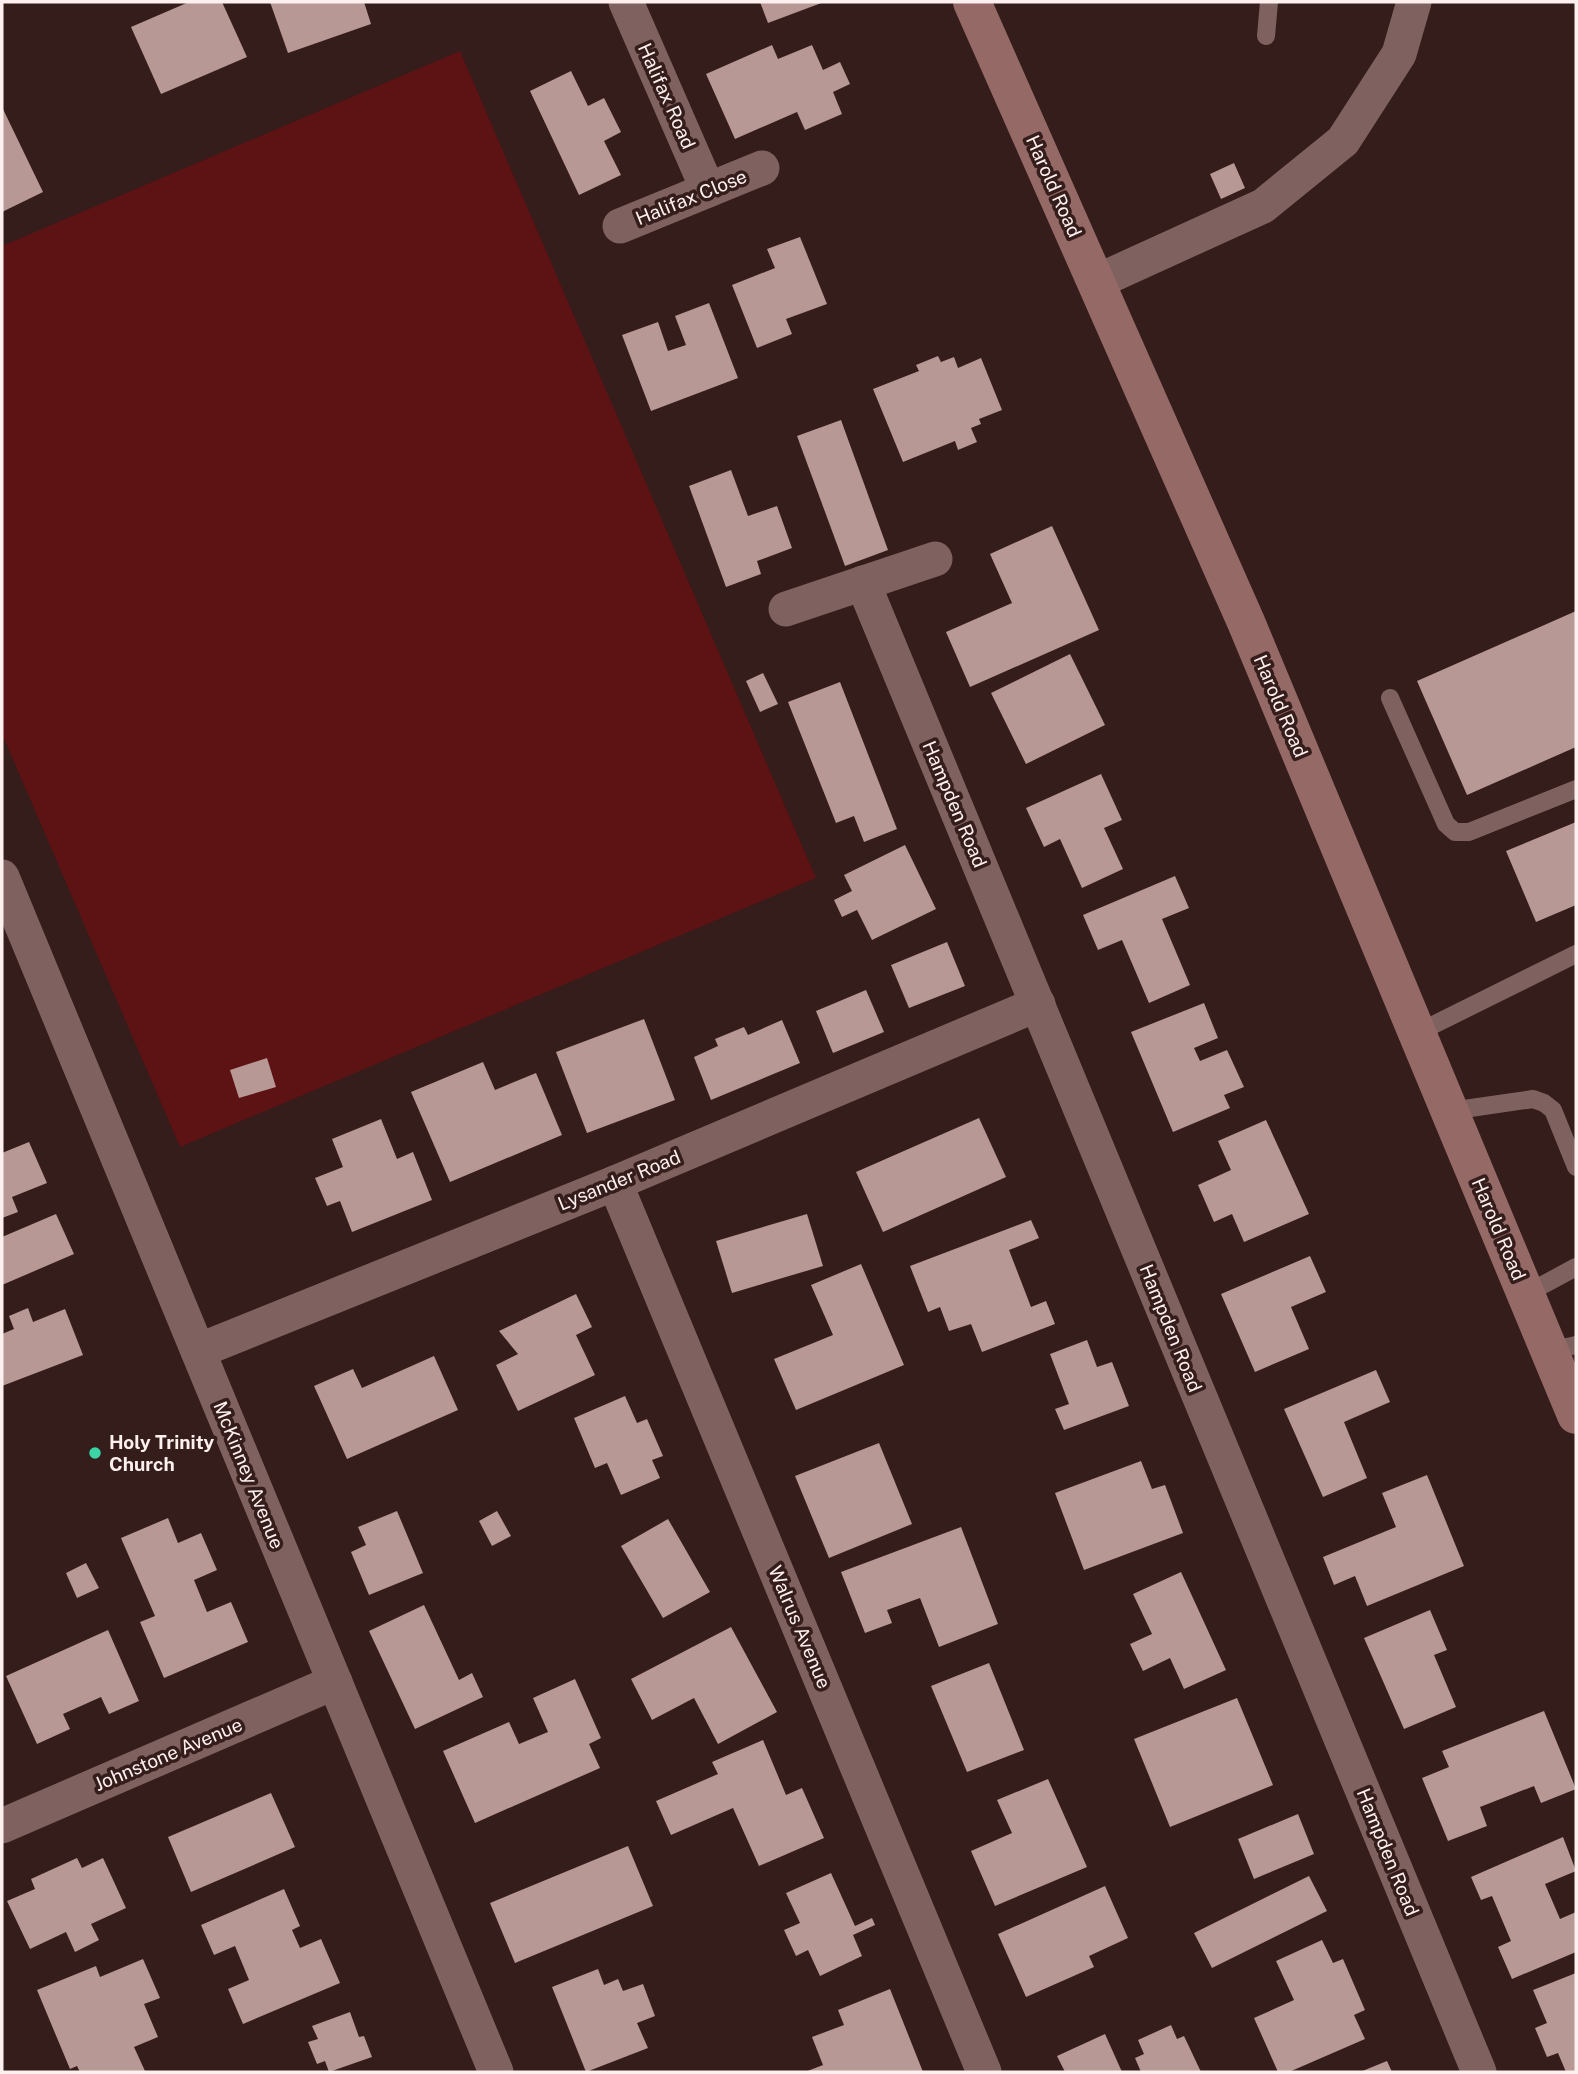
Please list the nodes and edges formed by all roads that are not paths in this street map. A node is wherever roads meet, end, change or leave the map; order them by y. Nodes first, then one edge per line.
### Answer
1 (626, 2) edge
2 (972, 2) edge
3 (1269, 2) edge
4 (1414, 2) edge
5 (1265, 36) dead end
6 (762, 167) dead end
7 (708, 190) junction
8 (620, 226) dead end
9 (1096, 282) junction
10 (935, 559) dead end
11 (863, 583) junction
12 (786, 609) dead end
13 (1390, 698) dead end
14 (1576, 789) edge
15 (2, 877) edge
16 (13, 940) edge
17 (1576, 954) edge
18 (1038, 1004) junction
19 (1417, 1033) junction
20 (1450, 1111) junction
21 (1576, 1167) edge
22 (615, 1183) junction
23 (1576, 1267) edge
24 (1526, 1294) junction
25 (1563, 1348) edge
26 (198, 1350) junction
27 (1576, 1415) edge
28 (335, 1682) junction
29 (2, 1826) edge
30 (496, 2072) edge
31 (984, 2072) edge
32 (1479, 2072) edge

1 - 7 street, Halifax Road
2 - 9 main road, Harold Road
3 - 5 lane
4 - 9 street
6 - 7 street, Halifax Close
7 - 8 street, Halifax Close
9 - 19 main road, Harold Road
10 - 11 street
11 - 12 street
11 - 18 street, Hampden Road
13 - 14 lane
15 - 16 street, McKinney Avenue
16 - 26 street, McKinney Avenue
17 - 19 lane
18 - 22 street, Lysander Road
18 - 32 street, Hampden Road
19 - 20 main road, Harold Road
20 - 21 lane
20 - 24 main road, Harold Road
22 - 26 street, Lysander Road
22 - 31 street, Walrus Avenue
23 - 24 lane
24 - 25 main road, Harold Road
25 - 27 main road, Harold Road
26 - 28 street, McKinney Avenue
28 - 29 street, Johnstone Avenue
28 - 30 street, McKinney Avenue

